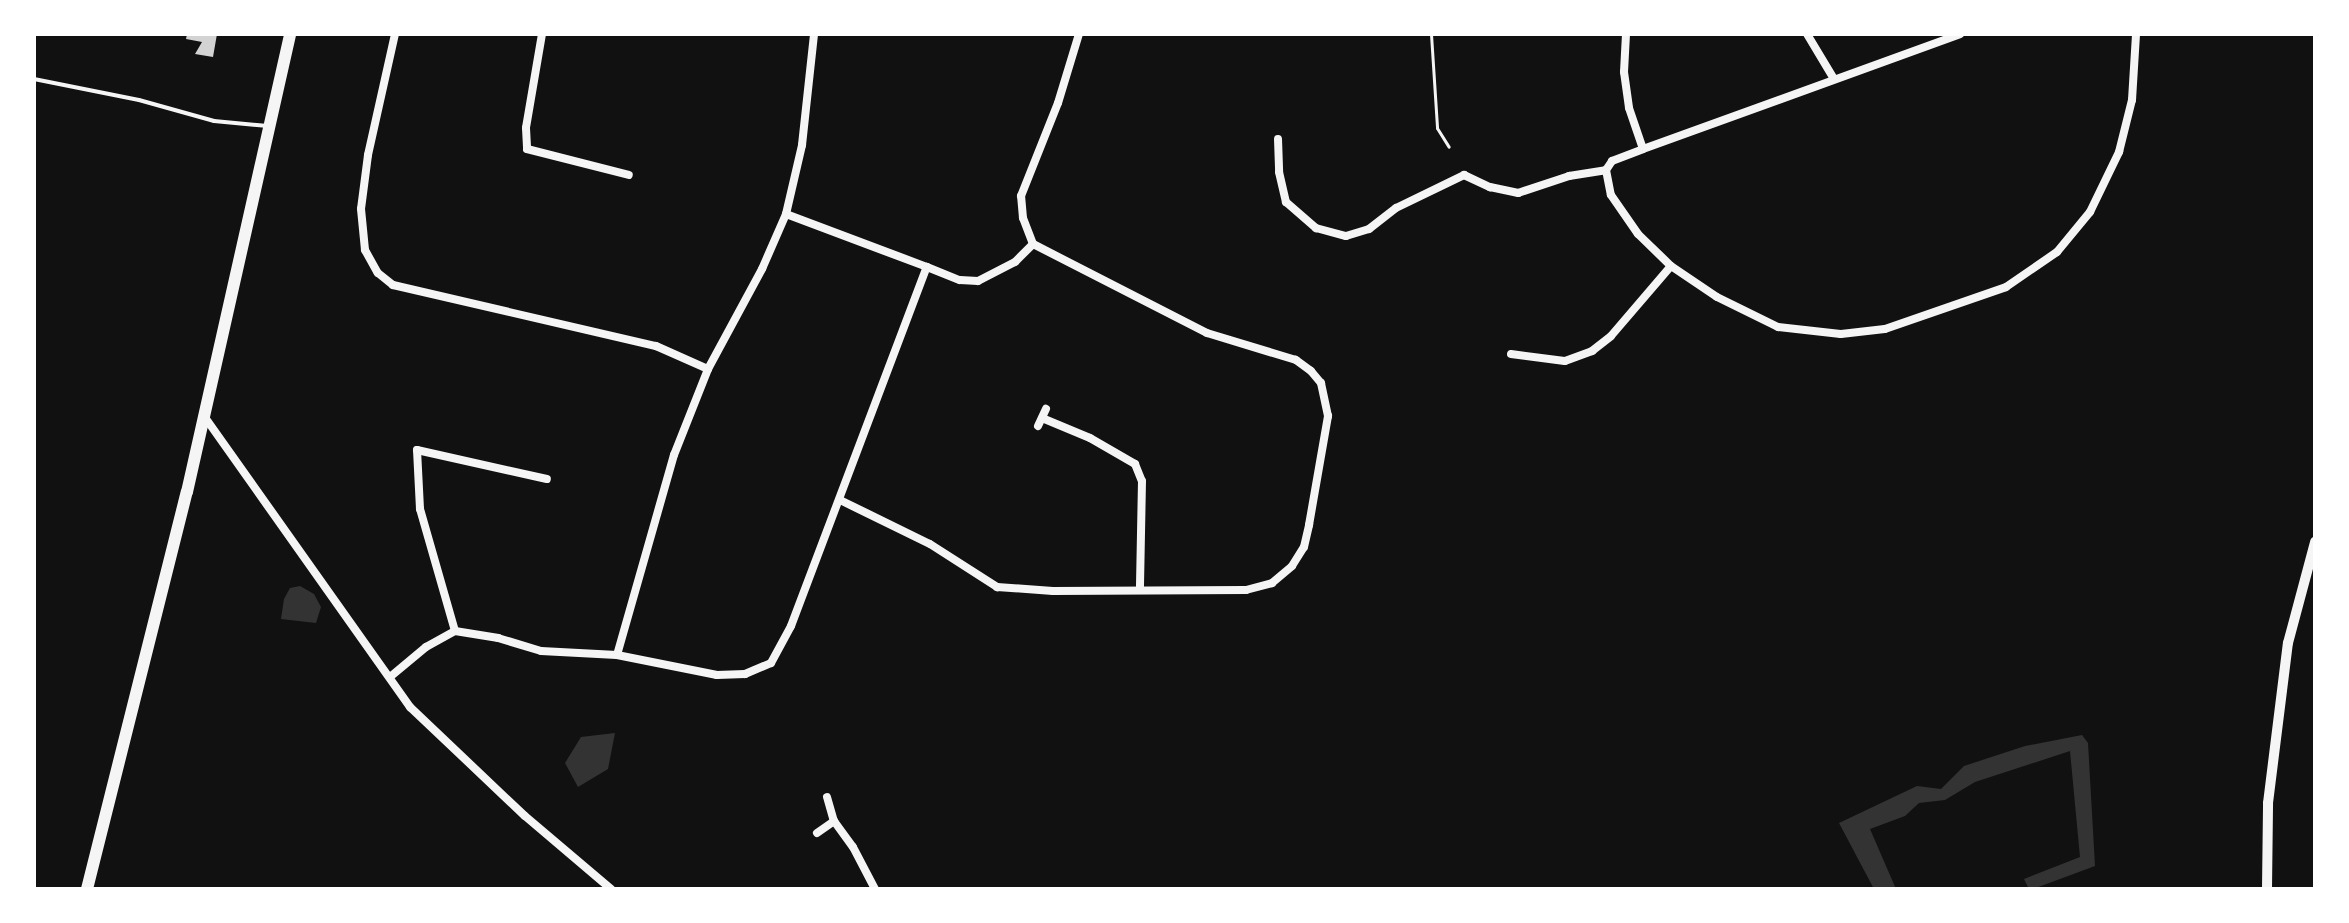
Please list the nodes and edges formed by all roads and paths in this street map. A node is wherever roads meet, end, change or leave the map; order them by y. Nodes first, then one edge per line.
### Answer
1 (290, 34) edge
2 (395, 34) edge
3 (542, 34) edge
4 (814, 34) edge
5 (1079, 34) edge
6 (1431, 34) edge
7 (1626, 34) edge
8 (1807, 34) edge
9 (1960, 34) edge
10 (2136, 34) edge
11 (34, 79) edge
12 (1834, 79) junction
13 (270, 126) junction
14 (1278, 139) dead end
15 (1449, 147) dead end
16 (1643, 149) junction
17 (1606, 170) junction
18 (629, 175) dead end
19 (786, 214) junction
20 (1033, 244) junction
21 (1671, 266) junction
22 (927, 267) junction
23 (1511, 354) dead end
24 (708, 369) junction
25 (204, 416) junction
26 (1042, 418) dead end
27 (547, 479) dead end
28 (840, 500) junction
29 (2315, 542) edge
30 (1140, 589) junction
31 (455, 631) junction
32 (617, 655) junction
33 (390, 677) junction
34 (827, 797) dead end
35 (834, 821) junction
36 (817, 833) dead end
37 (87, 889) edge
38 (611, 889) edge
39 (875, 889) edge
40 (2267, 889) edge

1 - 13 main road
2 - 24 street
3 - 18 street
4 - 19 street
5 - 20 street
6 - 15 path
7 - 16 street
8 - 12 street
9 - 12 street
10 - 21 street
11 - 13 lane
12 - 16 street
13 - 25 main road
14 - 17 street
16 - 17 street
17 - 21 street
19 - 22 street
19 - 24 street
20 - 22 street
20 - 30 street
21 - 23 street
22 - 28 street
24 - 32 street
25 - 33 street
25 - 37 main road
26 - 30 street
27 - 31 street
28 - 30 street
28 - 32 street
29 - 40 street
31 - 32 street
31 - 33 street
33 - 38 street
34 - 35 street
35 - 36 street
35 - 39 street

